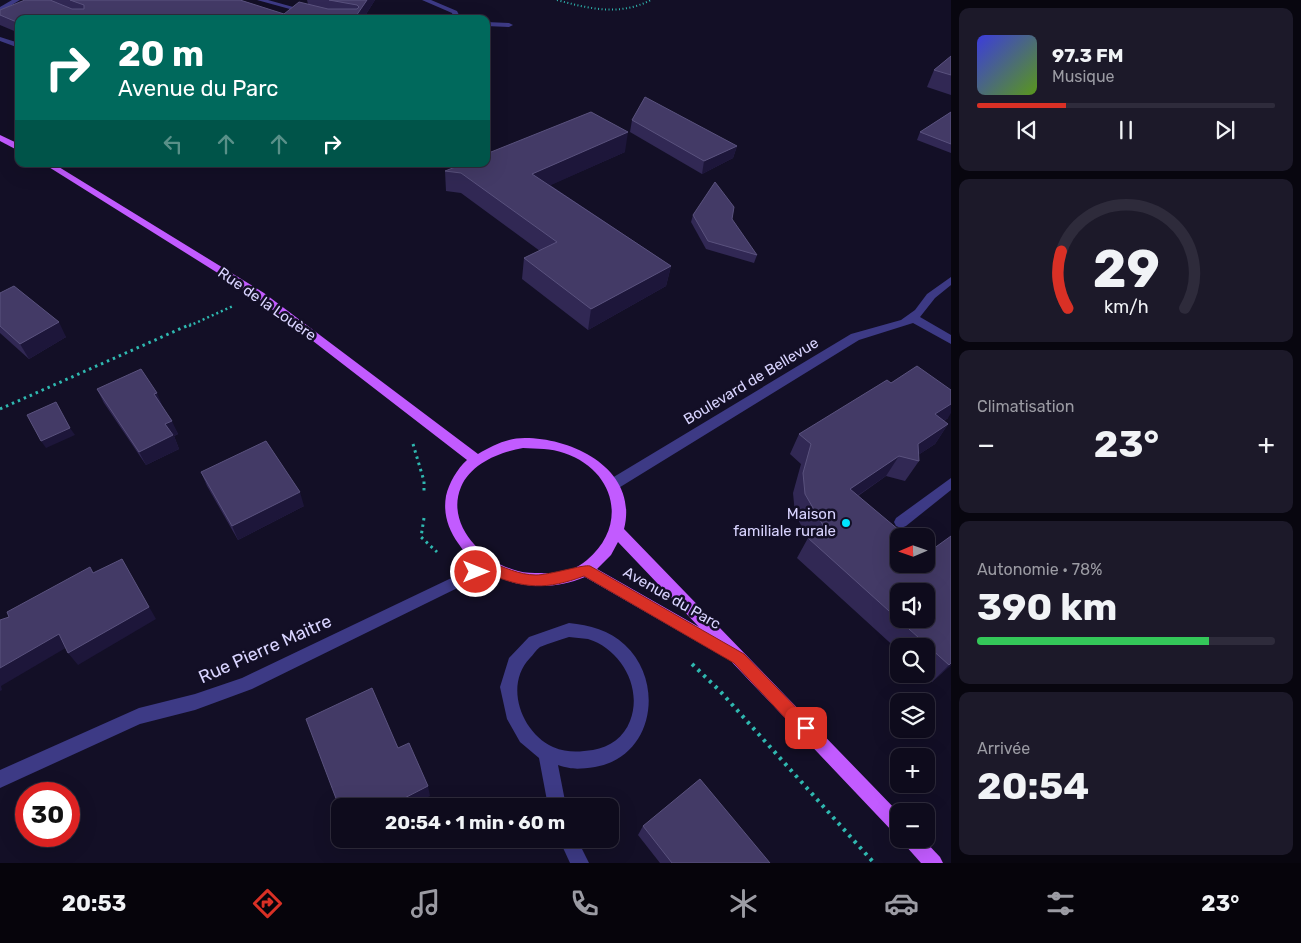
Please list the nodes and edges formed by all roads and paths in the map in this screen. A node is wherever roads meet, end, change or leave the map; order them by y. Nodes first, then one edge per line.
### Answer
1 (17, 0) edge
2 (260, 0) edge
3 (425, 0) edge
4 (558, 0) edge
5 (651, 0) edge
6 (0, 10) edge
7 (318, 14) edge
8 (456, 15) edge
9 (490, 24) edge
10 (510, 25) dead end
11 (0, 39) edge
12 (15, 45) edge
13 (0, 138) edge
14 (15, 146) edge
15 (53, 167) edge
16 (951, 280) edge
17 (229, 299) dead end
18 (913, 318) junction
19 (951, 340) edge
20 (0, 409) edge
21 (412, 444) dead end
22 (476, 460) junction
23 (951, 483) edge
24 (612, 485) junction
25 (424, 500) dead end
26 (424, 509) dead end
27 (901, 522) dead end
28 (618, 532) junction
29 (487, 567) junction
30 (586, 570) junction
31 (464, 577) junction
32 (739, 658) junction
33 (688, 660) dead end
34 (547, 754) junction
35 (0, 779) edge
36 (556, 798) edge
37 (890, 817) edge
38 (572, 848) edge
39 (919, 848) edge
40 (580, 863) edge
41 (874, 863) edge
42 (934, 863) edge

1 - 6 street
2 - 7 street
3 - 8 street
4 - 5 path
9 - 10 street
11 - 12 street
13 - 14 main road
15 - 22 main road, Rue de la Louère
16 - 18 street, Boulevard de Bellevue
17 - 20 path
18 - 19 street
18 - 24 street, Boulevard de Bellevue
21 - 25 path
22 - 24 main road
22 - 29 main road
23 - 27 street
24 - 28 main road
26 - 31 path
28 - 30 main road
28 - 32 main road, Avenue du Parc
29 - 30 main road
29 - 31 street, Rue Pierre Maitre
30 - 32 main road, Avenue du Parc
31 - 35 street, Rue Pierre Maitre
32 - 37 main road, Avenue du Parc
33 - 41 path
34 - 34 street
34 - 36 street
38 - 40 street
39 - 42 main road

